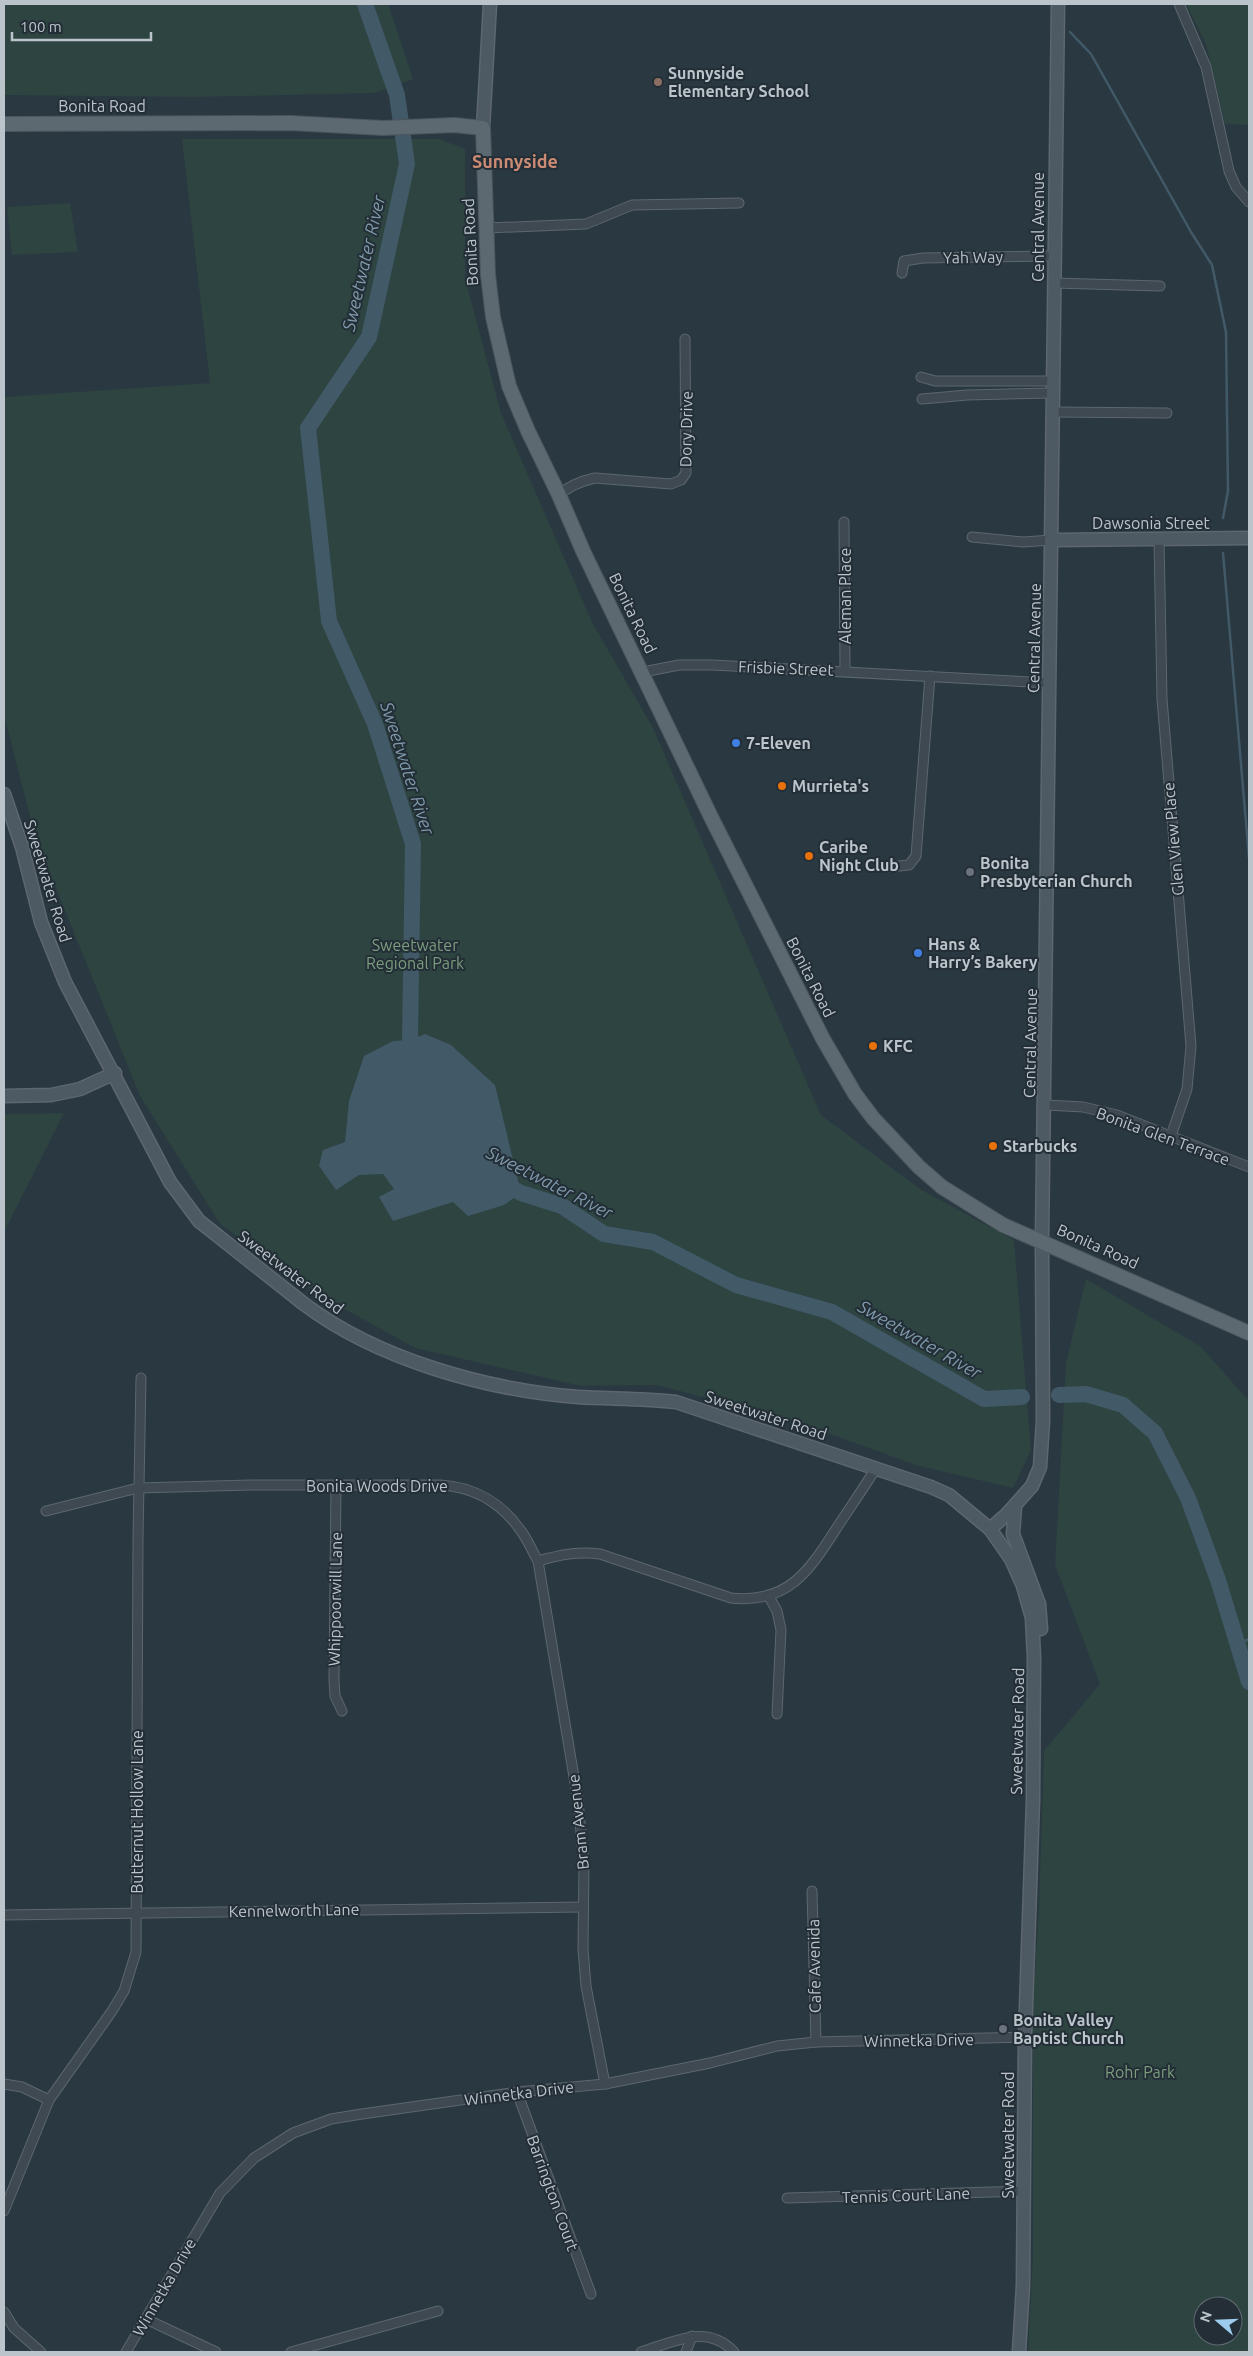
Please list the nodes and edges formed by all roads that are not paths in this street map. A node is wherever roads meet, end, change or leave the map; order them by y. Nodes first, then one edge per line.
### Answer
1 (490, 4) edge
2 (1058, 4) edge
3 (1179, 4) edge
4 (4, 124) edge
5 (483, 128) junction
6 (1249, 202) edge
7 (739, 203) dead end
8 (487, 228) junction
9 (1055, 256) junction
10 (902, 273) dead end
11 (1054, 283) junction
12 (1160, 286) dead end
13 (685, 339) dead end
14 (921, 377) dead end
15 (1053, 387) junction
16 (922, 399) dead end
17 (1053, 412) junction
18 (1167, 413) dead end
19 (559, 495) junction
20 (844, 522) dead end
21 (972, 537) dead end
22 (1249, 538) edge
23 (1160, 539) junction
24 (1052, 540) junction
25 (845, 671) junction
26 (643, 672) junction
27 (930, 676) junction
28 (1050, 683) junction
29 (4, 794) edge
30 (889, 866) dead end
31 (115, 1073) junction
32 (4, 1096) edge
33 (1046, 1104) junction
34 (1171, 1136) junction
35 (1249, 1167) edge
36 (1042, 1240) junction
37 (1249, 1333) edge
38 (141, 1378) dead end
39 (876, 1468) junction
40 (336, 1486) junction
41 (138, 1488) junction
42 (1015, 1506) junction
43 (46, 1511) dead end
44 (990, 1529) junction
45 (538, 1561) junction
46 (768, 1595) junction
47 (1034, 1657) junction
48 (342, 1711) dead end
49 (777, 1714) dead end
50 (812, 1891) dead end
51 (583, 1907) junction
52 (137, 1913) junction
53 (4, 1915) edge
54 (1025, 2037) junction
55 (816, 2042) junction
56 (4, 2084) edge
57 (605, 2084) junction
58 (517, 2092) junction
59 (49, 2100) junction
60 (1024, 2191) junction
61 (787, 2198) dead end
62 (4, 2211) edge
63 (590, 2294) dead end
64 (438, 2311) dead end
65 (4, 2312) edge
66 (146, 2319) junction
67 (692, 2336) junction
68 (41, 2352) edge
69 (126, 2352) edge
70 (216, 2352) edge
71 (291, 2352) edge
72 (641, 2352) edge
73 (686, 2352) edge
74 (734, 2352) edge
75 (1019, 2352) edge

1 - 5 main road
2 - 9 main road, Central Avenue
3 - 6 street
4 - 5 main road, Bonita Road
5 - 8 main road, Bonita Road
7 - 8 street
8 - 19 main road, Bonita Road
9 - 10 street, Yah Way
9 - 11 main road, Central Avenue
11 - 12 street
11 - 15 main road, Central Avenue
13 - 19 street, Dory Drive
14 - 15 street
15 - 16 street
15 - 17 main road, Central Avenue
17 - 18 street
17 - 24 main road, Central Avenue
19 - 26 main road, Bonita Road
20 - 25 street, Aleman Place
21 - 24 street
22 - 23 main road, Dawsonia Street
23 - 24 main road, Dawsonia Street
23 - 34 street, Glen View Place
24 - 28 main road, Central Avenue
25 - 26 street, Frisbie Street
25 - 27 street, Frisbie Street
26 - 36 main road, Bonita Road
27 - 28 street, Frisbie Street
27 - 30 street
28 - 33 main road, Central Avenue
29 - 31 main road, Sweetwater Road
31 - 32 main road
31 - 39 main road, Sweetwater Road
33 - 34 street, Bonita Glen Terrace
33 - 36 main road, Central Avenue
34 - 35 street, Bonita Glen Terrace
36 - 37 main road, Bonita Road
36 - 42 main road, Central Avenue
38 - 41 street, Butternut Hollow Lane
39 - 44 main road, Sweetwater Road
39 - 46 street
40 - 41 street, Bonita Woods Drive
40 - 45 street, Bonita Woods Drive
40 - 48 street, Whippoorwill Lane
41 - 43 street, Bonita Woods Drive
41 - 52 street, Butternut Hollow Lane
42 - 44 main road, Central Avenue
42 - 47 main road
44 - 47 main road, Sweetwater Road
45 - 46 street
45 - 51 street, Bram Avenue
46 - 49 street
47 - 54 main road, Sweetwater Road
50 - 55 street, Cafe Avenida
51 - 52 street, Kennelworth Lane
51 - 57 street, Bram Avenue
52 - 53 street, Kennelworth Lane
52 - 59 street, Butternut Hollow Lane
54 - 55 street, Winnetka Drive
54 - 60 main road, Sweetwater Road
55 - 57 street, Winnetka Drive
56 - 59 street
57 - 58 street, Winnetka Drive
58 - 63 street, Barrington Court
58 - 66 street, Winnetka Drive
59 - 62 street, Butternut Hollow Lane
60 - 61 street, Tennis Court Lane
60 - 75 main road, Sweetwater Road
64 - 71 street
65 - 68 street
66 - 69 street, Winnetka Drive
66 - 70 street
67 - 72 street
67 - 73 street
67 - 74 street

